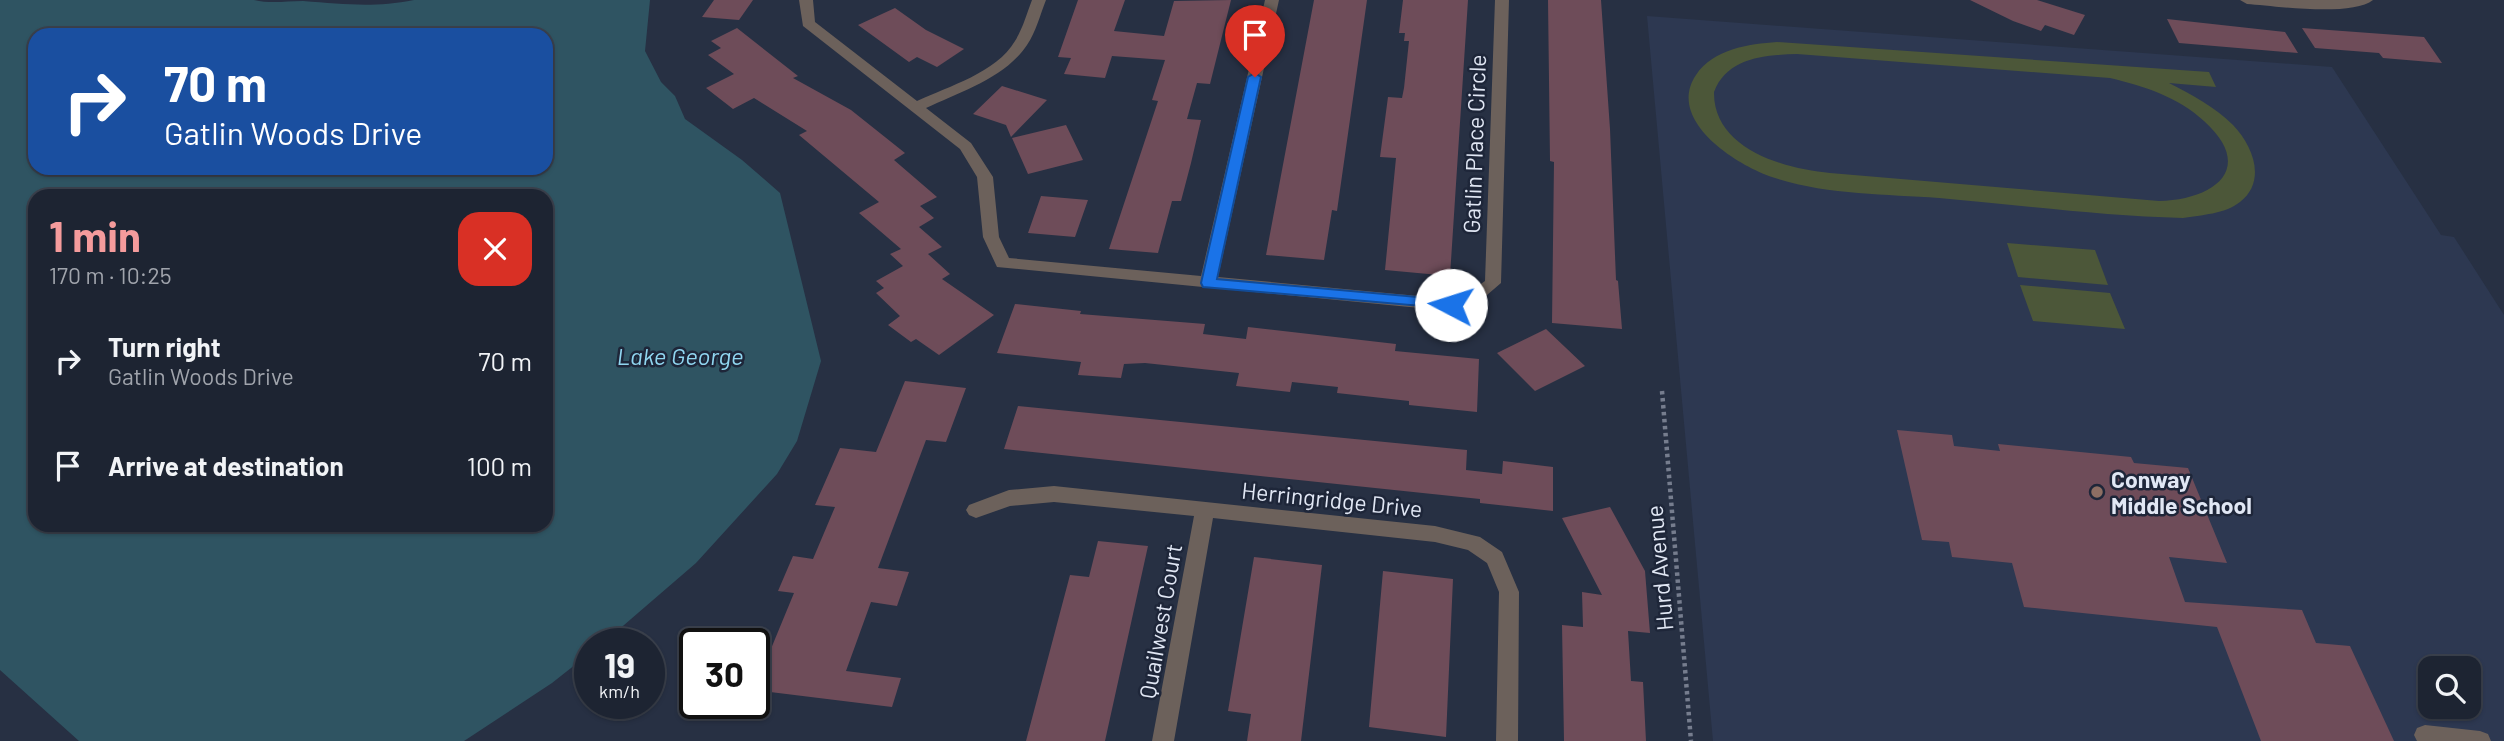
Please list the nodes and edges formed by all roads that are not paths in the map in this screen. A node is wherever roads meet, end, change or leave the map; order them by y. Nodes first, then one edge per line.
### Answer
1 (806, 0) edge
2 (1039, 0) edge
3 (1272, 0) edge
4 (1502, 0) edge
5 (2248, 0) edge
6 (2366, 0) edge
7 (918, 106) junction
8 (1208, 283) junction
9 (976, 510) dead end
10 (1205, 510) junction
11 (2425, 735) dead end
12 (1163, 741) edge
13 (1507, 741) edge
14 (2480, 741) edge

1 - 7 street, Gatlin Place Circle
2 - 7 street
3 - 8 street
4 - 8 street, Gatlin Place Circle
5 - 6 street
7 - 8 street, Gatlin Place Circle
9 - 10 street, Herringridge Drive
10 - 12 street, Quailwest Court
10 - 13 street, Herringridge Drive
11 - 14 street

